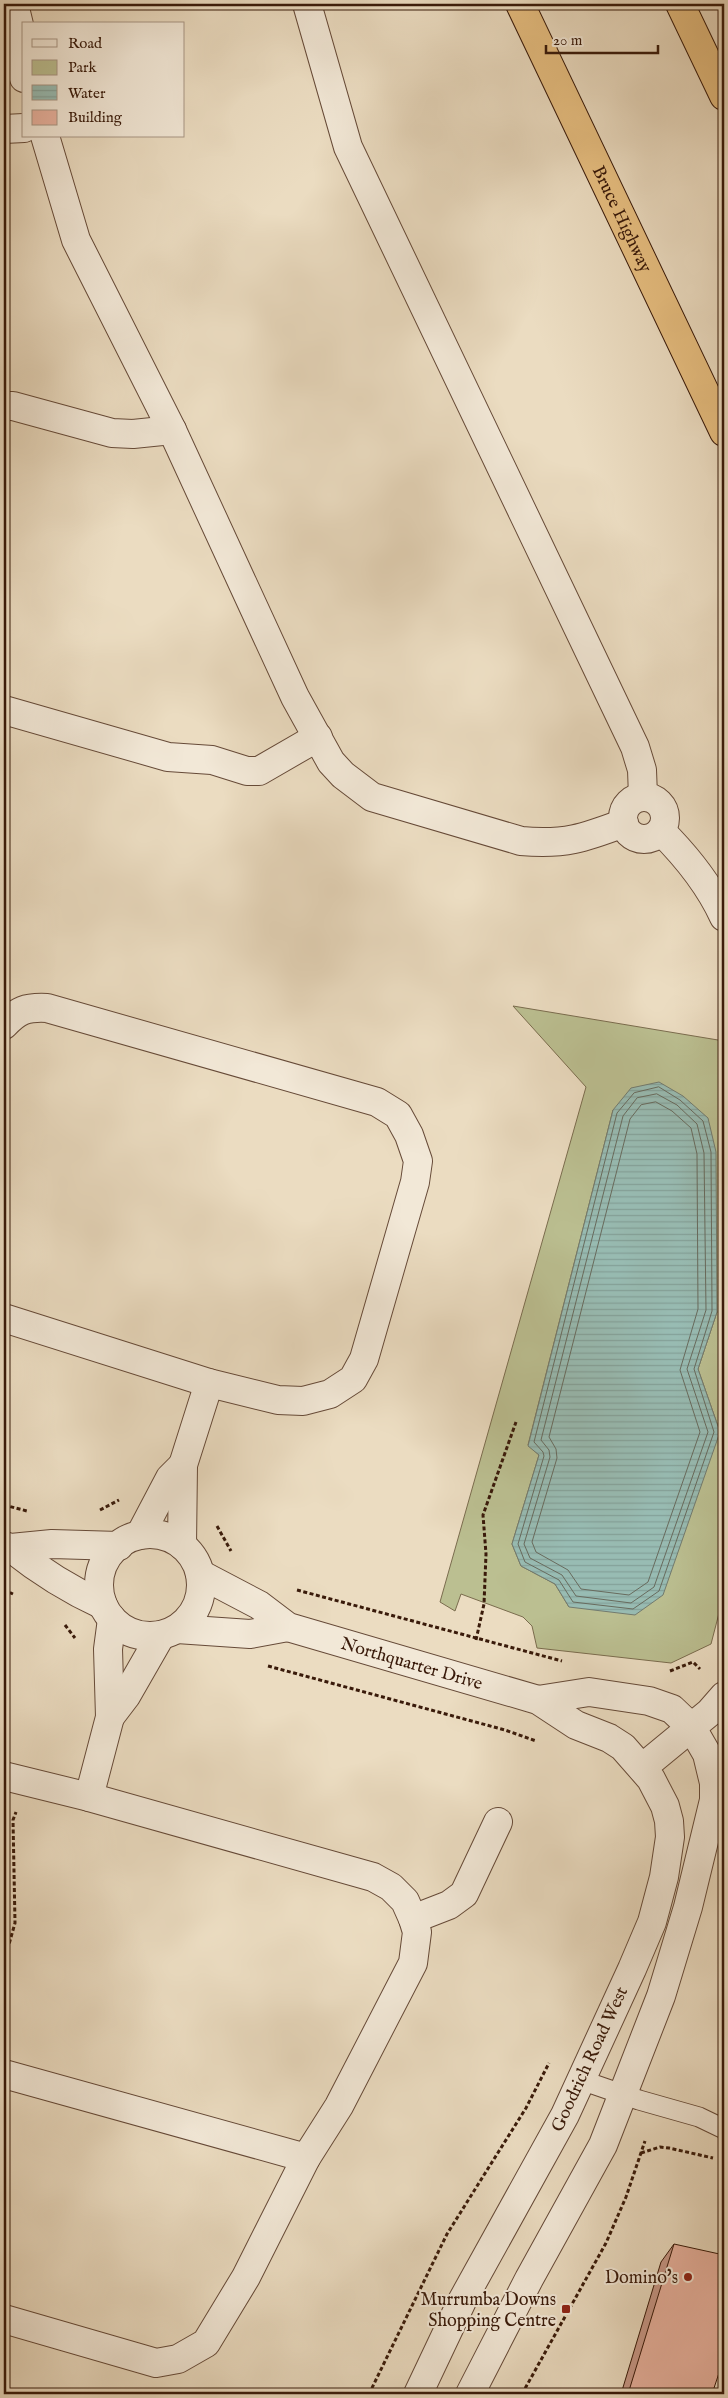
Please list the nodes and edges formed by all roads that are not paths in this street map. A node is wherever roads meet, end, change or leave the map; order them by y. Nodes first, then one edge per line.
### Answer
1 (14, 4) edge
2 (307, 4) edge
3 (520, 4) edge
4 (680, 4) edge
5 (22, 71) edge
6 (724, 96) edge
7 (22, 128) edge
8 (4, 129) edge
9 (46, 138) edge
10 (4, 406) edge
11 (172, 430) junction
12 (724, 432) edge
13 (4, 710) edge
14 (318, 737) junction
15 (643, 796) junction
16 (624, 824) junction
17 (662, 831) junction
18 (724, 917) edge
19 (7, 1013) edge
20 (4, 1318) edge
21 (209, 1384) junction
22 (183, 1465) junction
23 (129, 1541) junction
24 (182, 1545) junction
25 (7, 1547) edge
26 (200, 1574) junction
27 (108, 1612) junction
28 (288, 1627) junction
29 (169, 1632) junction
30 (724, 1696) edge
31 (538, 1700) junction
32 (110, 1717) junction
33 (692, 1728) junction
34 (642, 1768) junction
35 (15, 1779) edge
36 (89, 1797) junction
37 (498, 1822) dead end
38 (413, 1919) junction
39 (4, 2074) edge
40 (581, 2080) junction
41 (623, 2095) junction
42 (724, 2128) edge
43 (306, 2158) junction
44 (4, 2319) edge
45 (418, 2394) edge
46 (470, 2394) edge

1 - 5 street
2 - 15 street
3 - 12 highway, Bruce Highway
4 - 6 highway
7 - 8 street
9 - 11 street
10 - 11 street
11 - 14 street
13 - 14 street
14 - 16 street
15 - 16 street
15 - 17 street
16 - 17 street
17 - 18 street
19 - 21 street
20 - 21 street
21 - 22 street
22 - 23 street
22 - 24 street
23 - 24 street
23 - 25 street
23 - 27 street
24 - 26 street
25 - 27 street
26 - 28 street, Northquarter Drive
26 - 29 street
27 - 29 street
27 - 32 street
28 - 29 street, Northquarter Drive
28 - 31 street, Northquarter Drive
29 - 32 street
30 - 33 street
31 - 33 street, Northquarter Drive
31 - 34 street, Northquarter Drive
32 - 36 street
33 - 34 street
33 - 41 street
34 - 40 street, Goodrich Road West
35 - 36 street
36 - 38 street
37 - 38 street
38 - 43 street
39 - 43 street
40 - 41 lane
40 - 45 street, Goodrich Road West
41 - 42 lane
41 - 46 street
43 - 44 street

